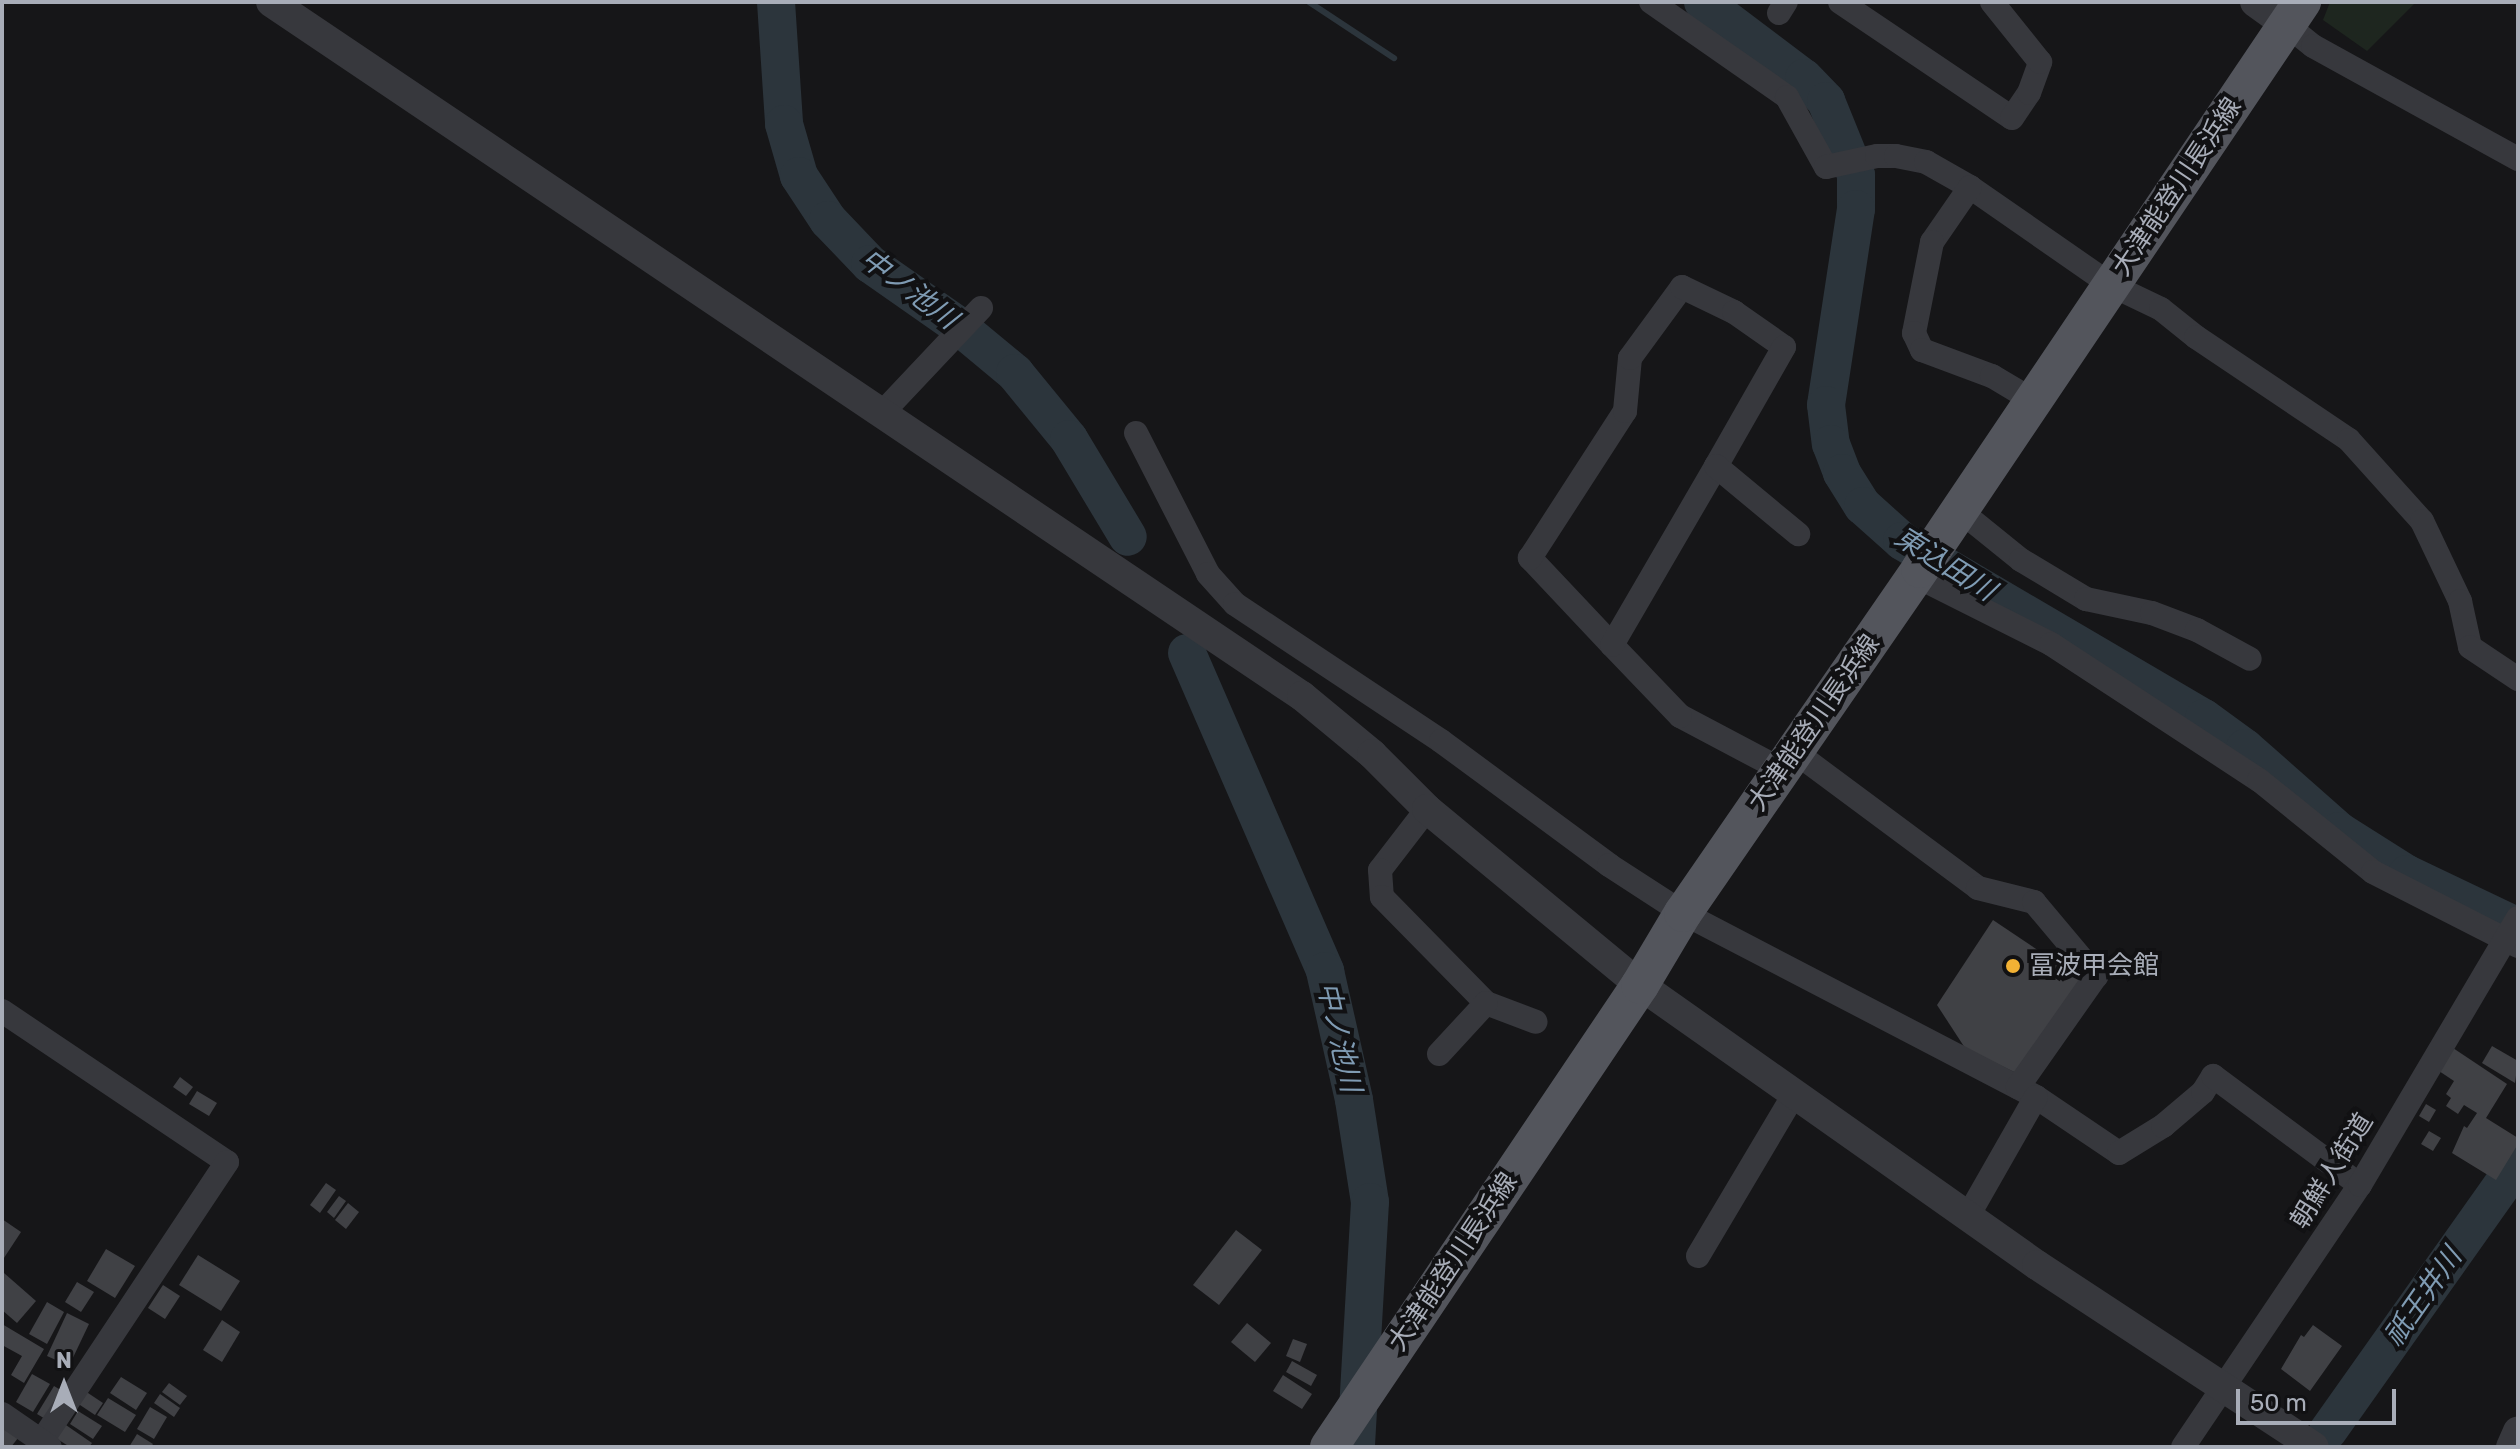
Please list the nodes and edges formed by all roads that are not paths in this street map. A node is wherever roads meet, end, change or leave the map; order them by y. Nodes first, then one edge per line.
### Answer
1 (271, 2) edge
2 (1651, 2) edge
3 (1840, 2) edge
4 (1992, 2) edge
5 (2255, 2) edge
6 (2295, 14) edge
7 (2518, 159) edge
8 (1970, 187) junction
9 (2111, 285) junction
10 (981, 308) dead end
11 (2034, 401) junction
12 (883, 412) junction
13 (1136, 433) dead end
14 (1716, 466) junction
15 (1952, 521) junction
16 (1798, 534) dead end
17 (1918, 572) junction
18 (1612, 645) junction
19 (2250, 659) dead end
20 (2518, 679) edge
21 (1788, 761) junction
22 (1427, 809) junction
23 (1683, 913) junction
24 (2513, 935) edge
25 (1640, 985) junction
26 (1486, 1003) junction
27 (2, 1011) edge
28 (1536, 1022) dead end
29 (1439, 1054) dead end
30 (2027, 1092) junction
31 (1794, 1094) junction
32 (2360, 1185) junction
33 (1968, 1216) junction
34 (1698, 1256) dead end
35 (2223, 1388) junction
36 (2, 1414) edge
37 (2518, 1431) edge
38 (1330, 1444) edge
39 (43, 1445) edge
40 (2183, 1447) edge
41 (2314, 1447) edge
42 (2511, 1447) edge

1 - 12 street
2 - 8 street
3 - 4 street
5 - 6 street
6 - 7 street
6 - 9 main road, 大津能登川長浜線
8 - 9 street
8 - 11 street
9 - 11 main road, 大津能登川長浜線
9 - 20 street
10 - 12 street
11 - 15 main road, 大津能登川長浜線
12 - 22 street
13 - 23 street
14 - 16 street
14 - 18 street
14 - 18 street
15 - 17 main road, 大津能登川長浜線
15 - 19 street
17 - 21 main road, 大津能登川長浜線
17 - 24 street
18 - 21 street
21 - 23 main road, 大津能登川長浜線
21 - 30 street
22 - 25 street
22 - 26 street
23 - 25 main road, 大津能登川長浜線
23 - 30 street
24 - 32 street, 朝鮮人街道
25 - 31 street
25 - 38 main road, 大津能登川長浜線
26 - 28 street
26 - 29 street
27 - 39 street
30 - 32 street
30 - 33 street
31 - 33 street
31 - 34 street
32 - 35 street, 朝鮮人街道
33 - 35 street
35 - 40 street, 朝鮮人街道
35 - 41 street
36 - 39 street
37 - 42 street

